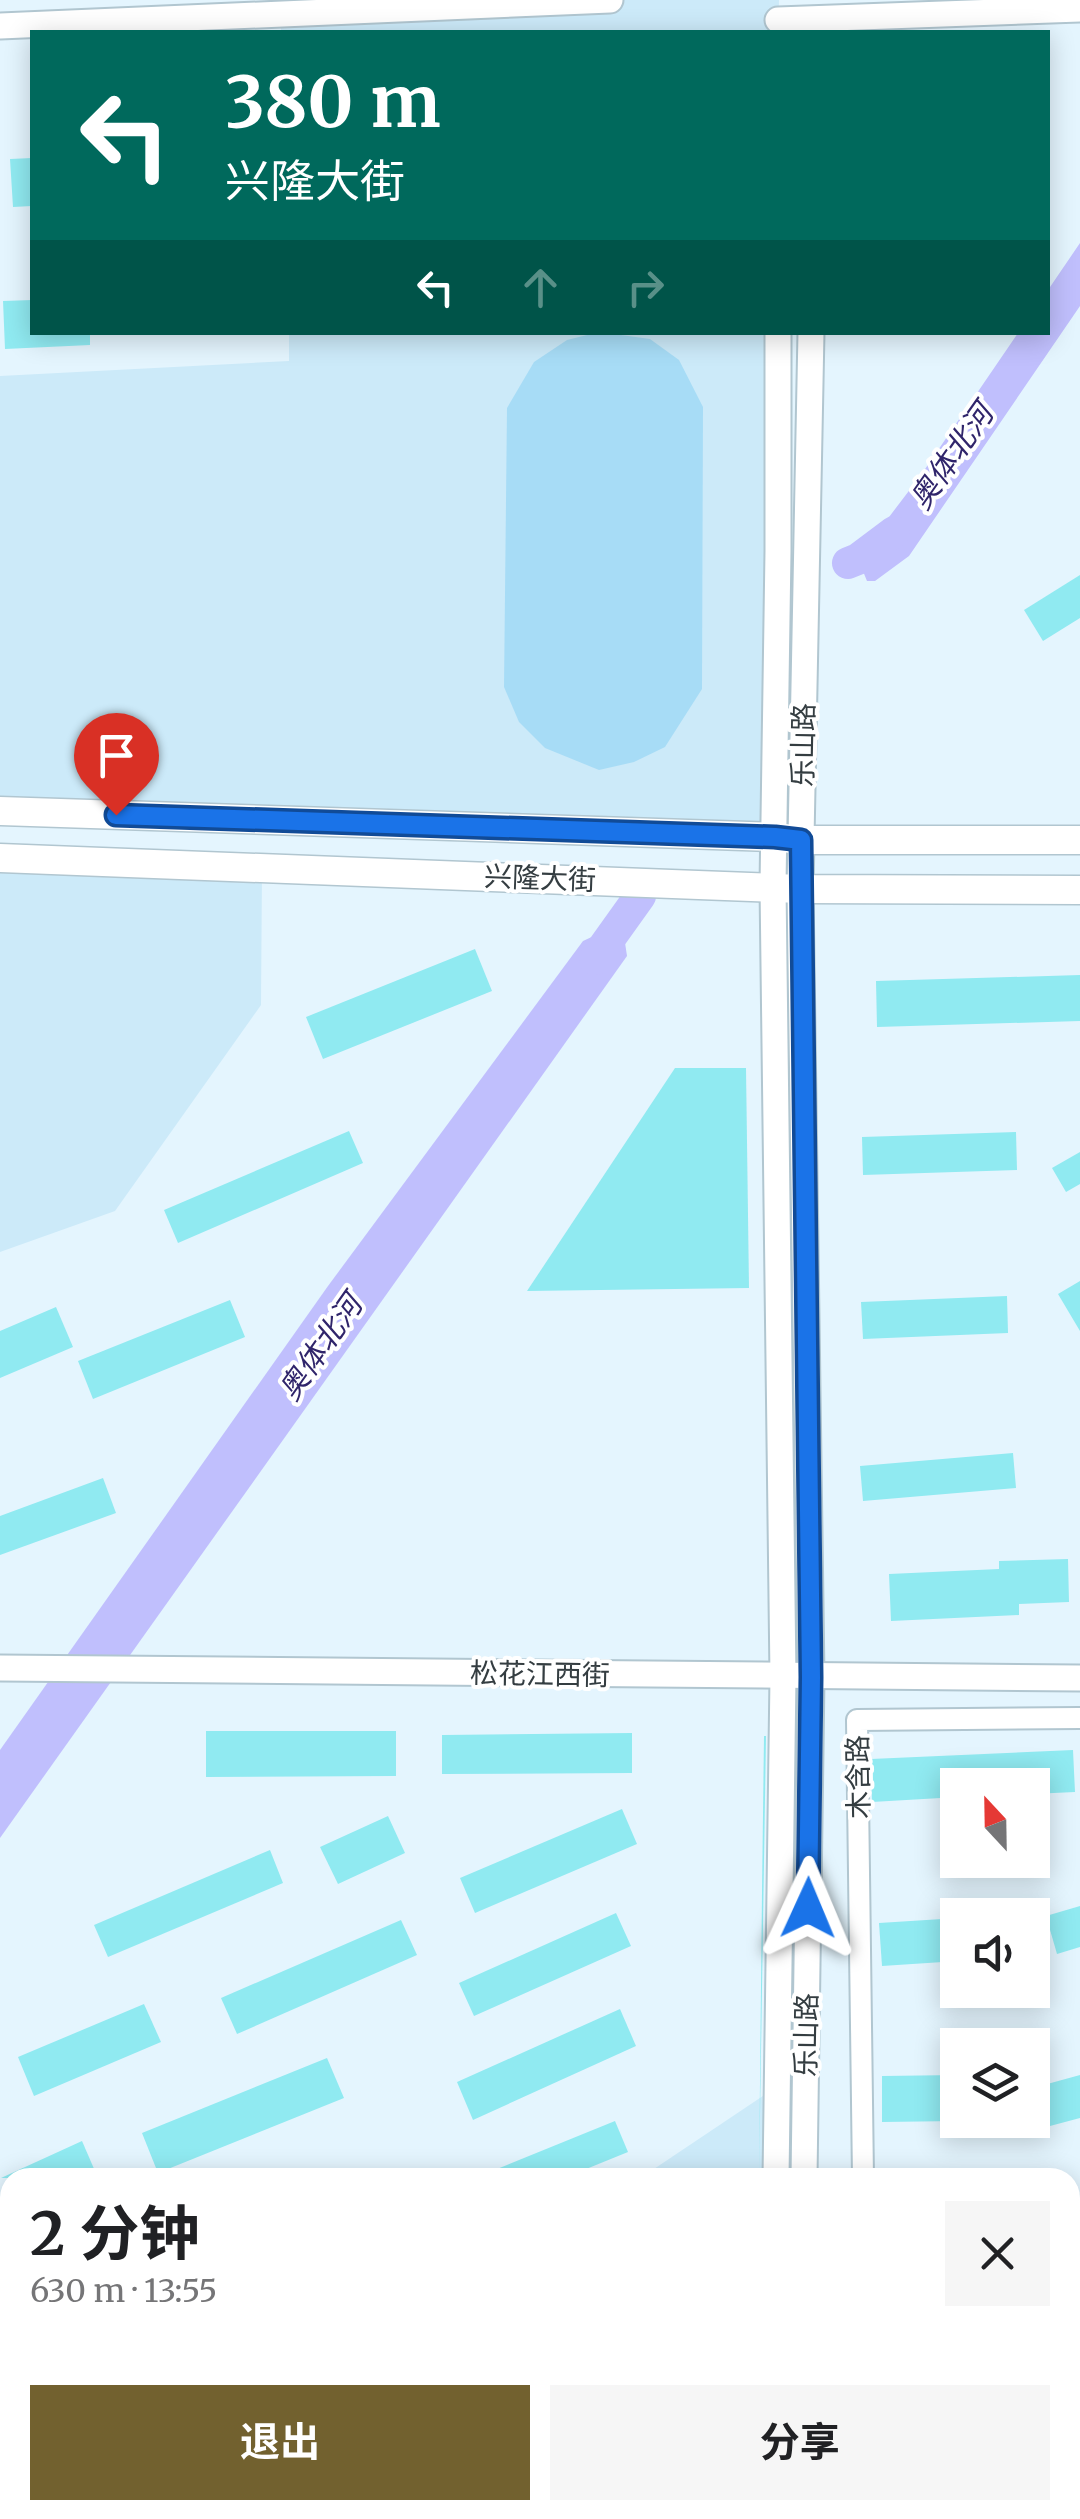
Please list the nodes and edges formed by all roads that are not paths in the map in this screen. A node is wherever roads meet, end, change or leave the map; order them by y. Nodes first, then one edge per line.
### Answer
1 (610, 0) edge
2 (1080, 9) edge
3 (778, 17) edge
4 (817, 17) edge
5 (994, 22) edge
6 (0, 26) edge
7 (778, 335) edge
8 (811, 335) edge
9 (0, 811) edge
10 (788, 838) junction
11 (1080, 840) edge
12 (0, 858) edge
13 (786, 888) junction
14 (1080, 890) edge
15 (10, 1668) edge
16 (783, 1677) junction
17 (811, 1677) junction
18 (1080, 1678) edge
19 (1080, 1718) edge
20 (776, 2168) edge
21 (804, 2168) edge
22 (863, 2168) edge

1 - 6 street
2 - 5 street
3 - 4 street
4 - 5 street
7 - 10 street, 乐山路
8 - 10 street, 乐山路
9 - 10 main road, 兴隆大街
10 - 11 main road, 兴隆大街
10 - 13 street, 乐山路
12 - 13 main road, 兴隆大街
13 - 14 main road, 兴隆大街
13 - 16 street, 乐山路
13 - 17 street, 乐山路
15 - 16 street, 松花江西街
16 - 17 street, 松花江西街
16 - 20 street, 乐山路
17 - 18 street, 松花江西街
17 - 21 street, 乐山路
19 - 22 street, 木含路

